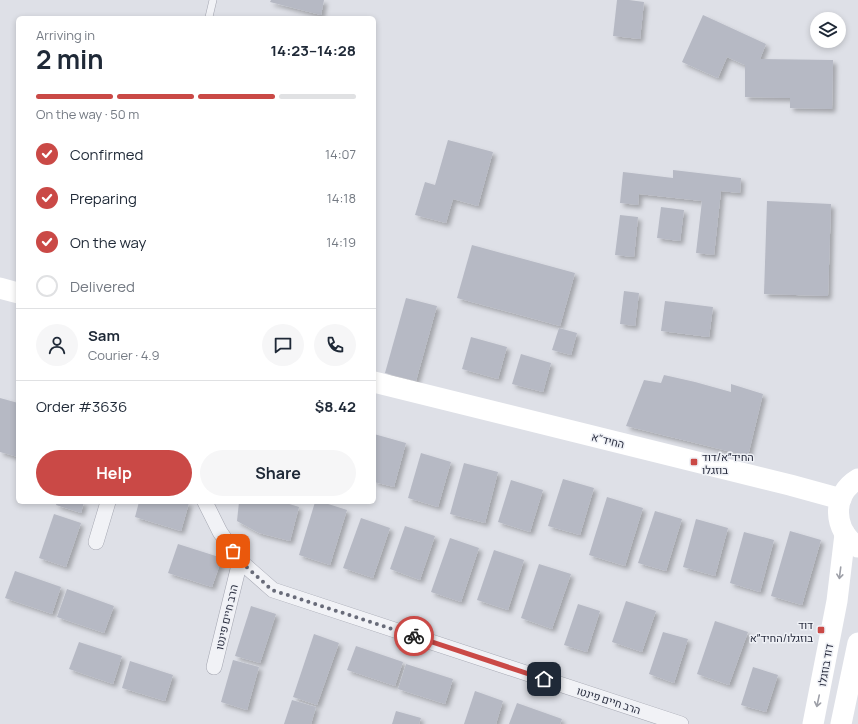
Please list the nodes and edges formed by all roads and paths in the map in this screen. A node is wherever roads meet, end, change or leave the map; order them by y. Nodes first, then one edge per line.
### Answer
1 (213, 0) edge
2 (209, 16) edge
3 (0, 288) edge
4 (16, 292) edge
5 (376, 382) edge
6 (857, 474) edge
7 (841, 499) junction
8 (107, 504) edge
9 (206, 504) edge
10 (851, 540) edge
11 (96, 542) dead end
12 (240, 561) junction
13 (858, 643) edge
14 (214, 667) dead end
15 (680, 724) edge
16 (813, 724) edge
17 (841, 724) edge

1 - 2 lane
3 - 4 street
5 - 7 street, החיד"א
6 - 7 street
7 - 10 street
8 - 11 street
9 - 12 street
10 -> 16 street, דוד בוזגלו
12 - 14 street, הרב חיים פינטו
12 - 15 street, הרב חיים פינטו
13 - 17 street

